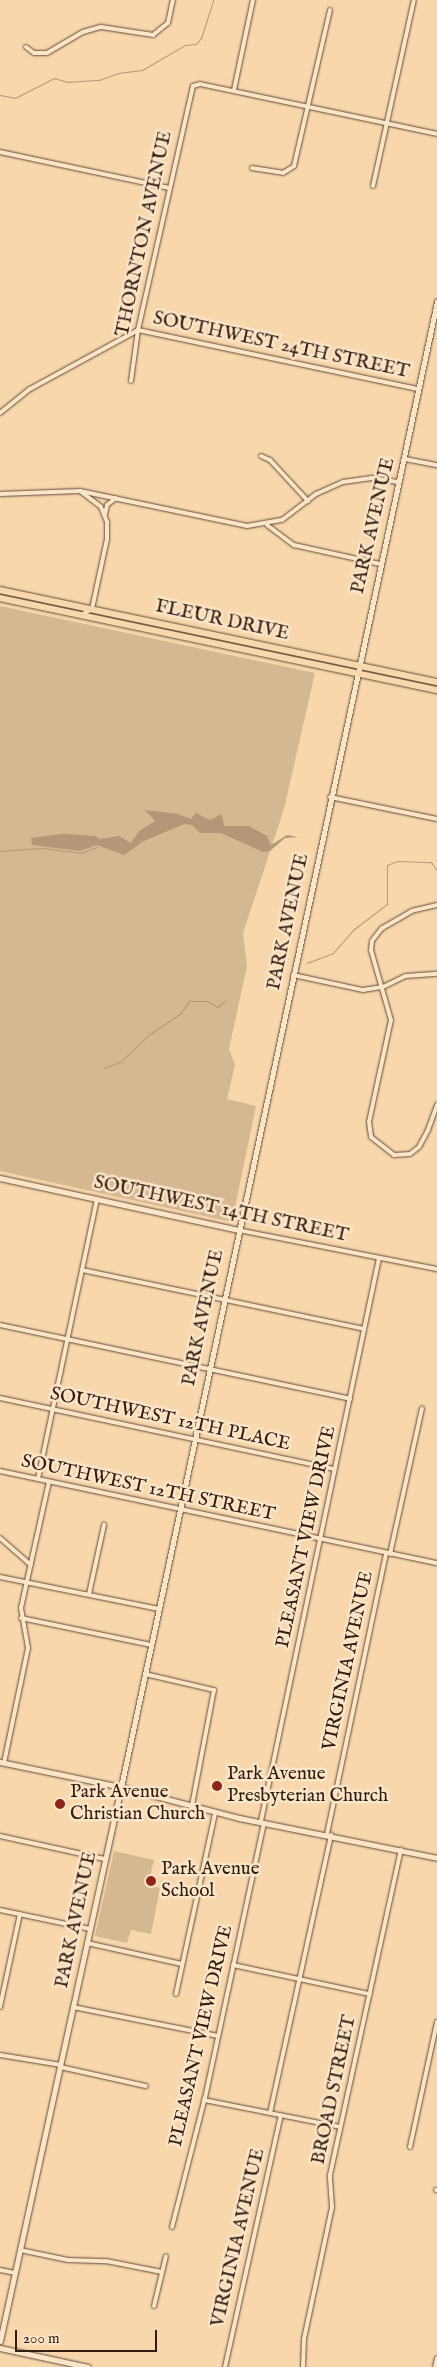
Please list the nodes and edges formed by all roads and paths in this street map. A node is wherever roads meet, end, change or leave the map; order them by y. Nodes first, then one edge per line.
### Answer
1 (173, 0) edge
2 (253, 0) edge
3 (414, 0) edge
4 (330, 10) dead end
5 (26, 47) dead end
6 (234, 90) junction
7 (309, 107) junction
8 (386, 123) junction
9 (437, 134) edge
10 (0, 152) edge
11 (252, 168) dead end
12 (373, 186) dead end
13 (168, 188) junction
14 (437, 301) edge
15 (138, 330) junction
16 (132, 381) dead end
17 (419, 389) junction
18 (0, 413) edge
19 (261, 456) dead end
20 (404, 458) junction
21 (437, 465) edge
22 (398, 482) junction
23 (80, 490) junction
24 (0, 494) edge
25 (116, 498) junction
26 (308, 501) junction
27 (105, 515) junction
28 (267, 525) junction
29 (380, 564) junction
30 (0, 590) edge
31 (0, 598) edge
32 (92, 609) junction
33 (81, 615) junction
34 (359, 665) junction
35 (357, 673) junction
36 (437, 682) edge
37 (437, 690) edge
38 (330, 797) junction
39 (437, 819) edge
40 (437, 905) edge
41 (437, 974) edge
42 (293, 975) junction
43 (383, 987) junction
44 (437, 1105) edge
45 (0, 1178) edge
46 (97, 1200) junction
47 (238, 1230) junction
48 (379, 1258) junction
49 (437, 1269) edge
50 (82, 1270) junction
51 (223, 1300) junction
52 (0, 1325) edge
53 (364, 1329) junction
54 (68, 1340) junction
55 (209, 1370) junction
56 (0, 1398) edge
57 (350, 1398) junction
58 (422, 1408) dead end
59 (53, 1409) junction
60 (194, 1440) junction
61 (335, 1469) junction
62 (0, 1471) edge
63 (38, 1479) junction
64 (49, 1482) junction
65 (179, 1510) junction
66 (104, 1525) dead end
67 (0, 1538) edge
68 (320, 1539) junction
69 (388, 1553) junction
70 (437, 1563) edge
71 (31, 1565) junction
72 (0, 1576) edge
73 (27, 1581) junction
74 (89, 1594) junction
75 (159, 1609) junction
76 (21, 1618) junction
77 (151, 1645) junction
78 (145, 1674) junction
79 (2, 1763) edge
80 (122, 1786) junction
81 (192, 1805) junction
82 (215, 1813) junction
83 (263, 1821) junction
84 (329, 1835) junction
85 (0, 1836) edge
86 (401, 1850) junction
87 (437, 1858) edge
88 (105, 1859) junction
89 (0, 1910) edge
90 (20, 1914) junction
91 (90, 1929) junction
92 (87, 1943) junction
93 (182, 1964) junction
94 (233, 1965) junction
95 (300, 1979) junction
96 (176, 1994) dead end
97 (370, 1994) junction
98 (0, 2007) edge
99 (73, 2007) junction
100 (437, 2022) edge
101 (218, 2036) junction
102 (0, 2055) edge
103 (60, 2066) junction
104 (146, 2086) dead end
105 (204, 2100) junction
106 (270, 2113) junction
107 (281, 2115) junction
108 (340, 2127) junction
109 (410, 2147) dead end
110 (172, 2227) dead end
111 (20, 2250) junction
112 (166, 2256) dead end
113 (0, 2270) edge
114 (162, 2272) junction
115 (15, 2273) junction
116 (154, 2306) dead end
117 (0, 2341) edge
118 (0, 2348) edge
119 (437, 2358) edge
120 (88, 2367) edge
121 (225, 2367) edge
122 (303, 2367) edge
123 (435, 2367) edge

1 - 5 street
2 - 6 street
3 - 8 street
4 - 7 street
6 - 7 street
6 - 13 street, THORNTON AVENUE
7 - 8 street
7 - 11 street
8 - 9 street
8 - 12 street
10 - 13 street
13 - 15 street, THORNTON AVENUE
14 - 17 street, PARK AVENUE
15 - 16 street, THORNTON AVENUE
15 - 17 street, SOUTHWEST 24TH STREET
15 - 18 street
17 - 20 street, PARK AVENUE
19 - 26 street
20 - 21 street
20 - 22 street, PARK AVENUE
22 - 26 street
22 - 29 street, PARK AVENUE
23 - 24 street
23 - 25 street
23 - 27 street
25 - 27 street
25 - 28 street
26 - 28 street
27 - 32 street
28 - 29 street
29 - 34 street, PARK AVENUE
30 - 32 main road, FLEUR DRIVE
31 - 33 main road, FLEUR DRIVE
32 - 33 street
32 - 34 main road, FLEUR DRIVE
33 - 35 main road, FLEUR DRIVE
34 - 35 street, PARK AVENUE
34 - 36 main road, FLEUR DRIVE
35 - 37 main road, FLEUR DRIVE
35 - 38 street, PARK AVENUE
38 - 39 street
38 - 42 street, PARK AVENUE
40 - 43 street
41 - 43 street
42 - 43 street
42 - 47 street, PARK AVENUE
43 - 44 street
45 - 46 street, SOUTHWEST 14TH STREET
46 - 47 street, SOUTHWEST 14TH STREET
46 - 50 street
47 - 48 street, SOUTHWEST 14TH STREET
47 - 51 street, PARK AVENUE
48 - 49 street, SOUTHWEST 14TH STREET
48 - 53 street, PLEASANT VIEW DRIVE
50 - 51 street
50 - 54 street
51 - 53 street
51 - 55 street, PARK AVENUE
52 - 54 street
53 - 57 street, PLEASANT VIEW DRIVE
54 - 55 street
54 - 59 street
55 - 57 street
55 - 60 street, PARK AVENUE
56 - 59 street, SOUTHWEST 12TH PLACE
57 - 61 street, PLEASANT VIEW DRIVE
58 - 69 street, VIRGINIA AVENUE
59 - 60 street, SOUTHWEST 12TH PLACE
59 - 63 street
60 - 61 street, SOUTHWEST 12TH PLACE
60 - 65 street, PARK AVENUE
61 - 68 street, PLEASANT VIEW DRIVE
62 - 63 street, SOUTHWEST 12TH STREET
63 - 64 street, SOUTHWEST 12TH STREET
64 - 65 street, SOUTHWEST 12TH STREET
64 - 71 street
65 - 68 street, SOUTHWEST 12TH STREET
65 - 75 street, PARK AVENUE
66 - 74 street
67 - 71 street
68 - 69 street, SOUTHWEST 12TH STREET
68 - 83 street, PLEASANT VIEW DRIVE
69 - 70 street, SOUTHWEST 12TH STREET
69 - 84 street, VIRGINIA AVENUE
71 - 73 street
72 - 73 street
73 - 74 street
73 - 76 street
74 - 75 street
75 - 77 street, PARK AVENUE
76 - 77 street
76 - 79 street
77 - 78 street, PARK AVENUE
78 - 80 street, PARK AVENUE
78 - 81 street
79 - 80 street
80 - 81 street
80 - 88 street, PARK AVENUE
81 - 82 street
82 - 83 street
82 - 93 street
83 - 84 street
83 - 94 street, PLEASANT VIEW DRIVE
84 - 86 street
84 - 95 street, VIRGINIA AVENUE
85 - 88 street
86 - 87 street
86 - 97 street, BROAD STREET
88 - 91 street, PARK AVENUE
89 - 90 street
90 - 91 street
90 - 98 street
91 - 92 street, PARK AVENUE
92 - 93 street
92 - 99 street, PARK AVENUE
93 - 96 street
94 - 95 street
94 - 101 street, PLEASANT VIEW DRIVE
95 - 97 street
95 - 106 street, VIRGINIA AVENUE
97 - 108 street, BROAD STREET
99 - 101 street
99 - 103 street, PARK AVENUE
100 - 109 street
101 - 105 street, PLEASANT VIEW DRIVE
102 - 103 street
103 - 104 street
103 - 111 street, PARK AVENUE
105 - 106 street
105 - 110 street, PLEASANT VIEW DRIVE
106 - 107 street
107 - 108 street
107 - 121 street, VIRGINIA AVENUE
108 - 122 street, BROAD STREET
111 - 114 street
111 - 115 street, PARK AVENUE
112 - 114 street
113 - 115 street
114 - 116 street
115 - 117 street, PARK AVENUE
118 - 120 street
119 - 123 street

